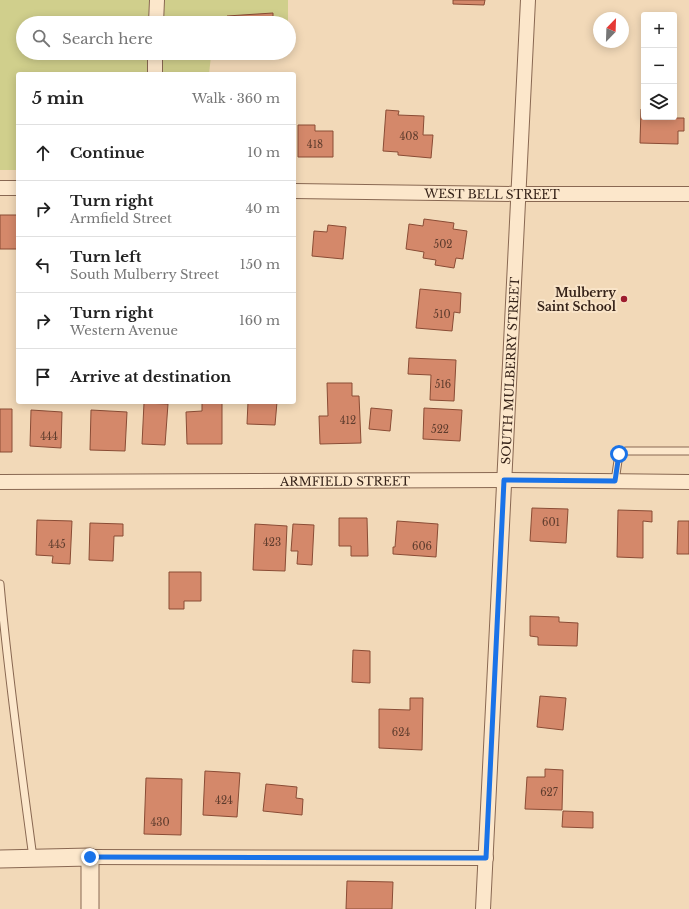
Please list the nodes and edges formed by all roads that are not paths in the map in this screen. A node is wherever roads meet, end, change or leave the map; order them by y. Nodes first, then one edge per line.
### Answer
1 (156, 0) edge
2 (528, 0) edge
3 (156, 16) edge
4 (156, 60) edge
5 (155, 72) edge
6 (0, 188) edge
7 (16, 188) edge
8 (296, 191) edge
9 (518, 194) junction
10 (689, 194) edge
11 (689, 451) edge
12 (504, 480) junction
13 (615, 481) junction
14 (0, 482) edge
15 (689, 482) edge
16 (0, 584) edge
17 (90, 857) junction
18 (33, 858) junction
19 (486, 858) junction
20 (0, 859) edge
21 (90, 909) edge
22 (483, 909) edge

1 - 3 street
2 - 9 street, SOUTH MULBERRY STREET
4 - 5 street
6 - 7 street
8 - 9 street, WEST BELL STREET
9 - 10 street, WEST BELL STREET
9 - 12 street, SOUTH MULBERRY STREET
11 - 13 lane
12 - 13 street, ARMFIELD STREET
12 - 14 street, ARMFIELD STREET
12 - 19 street, SOUTH MULBERRY STREET
13 - 15 street, ARMFIELD STREET
16 - 18 lane
17 - 18 street
17 - 19 street
17 - 21 street
18 - 20 street
19 - 22 street, SOUTH MULBERRY STREET

